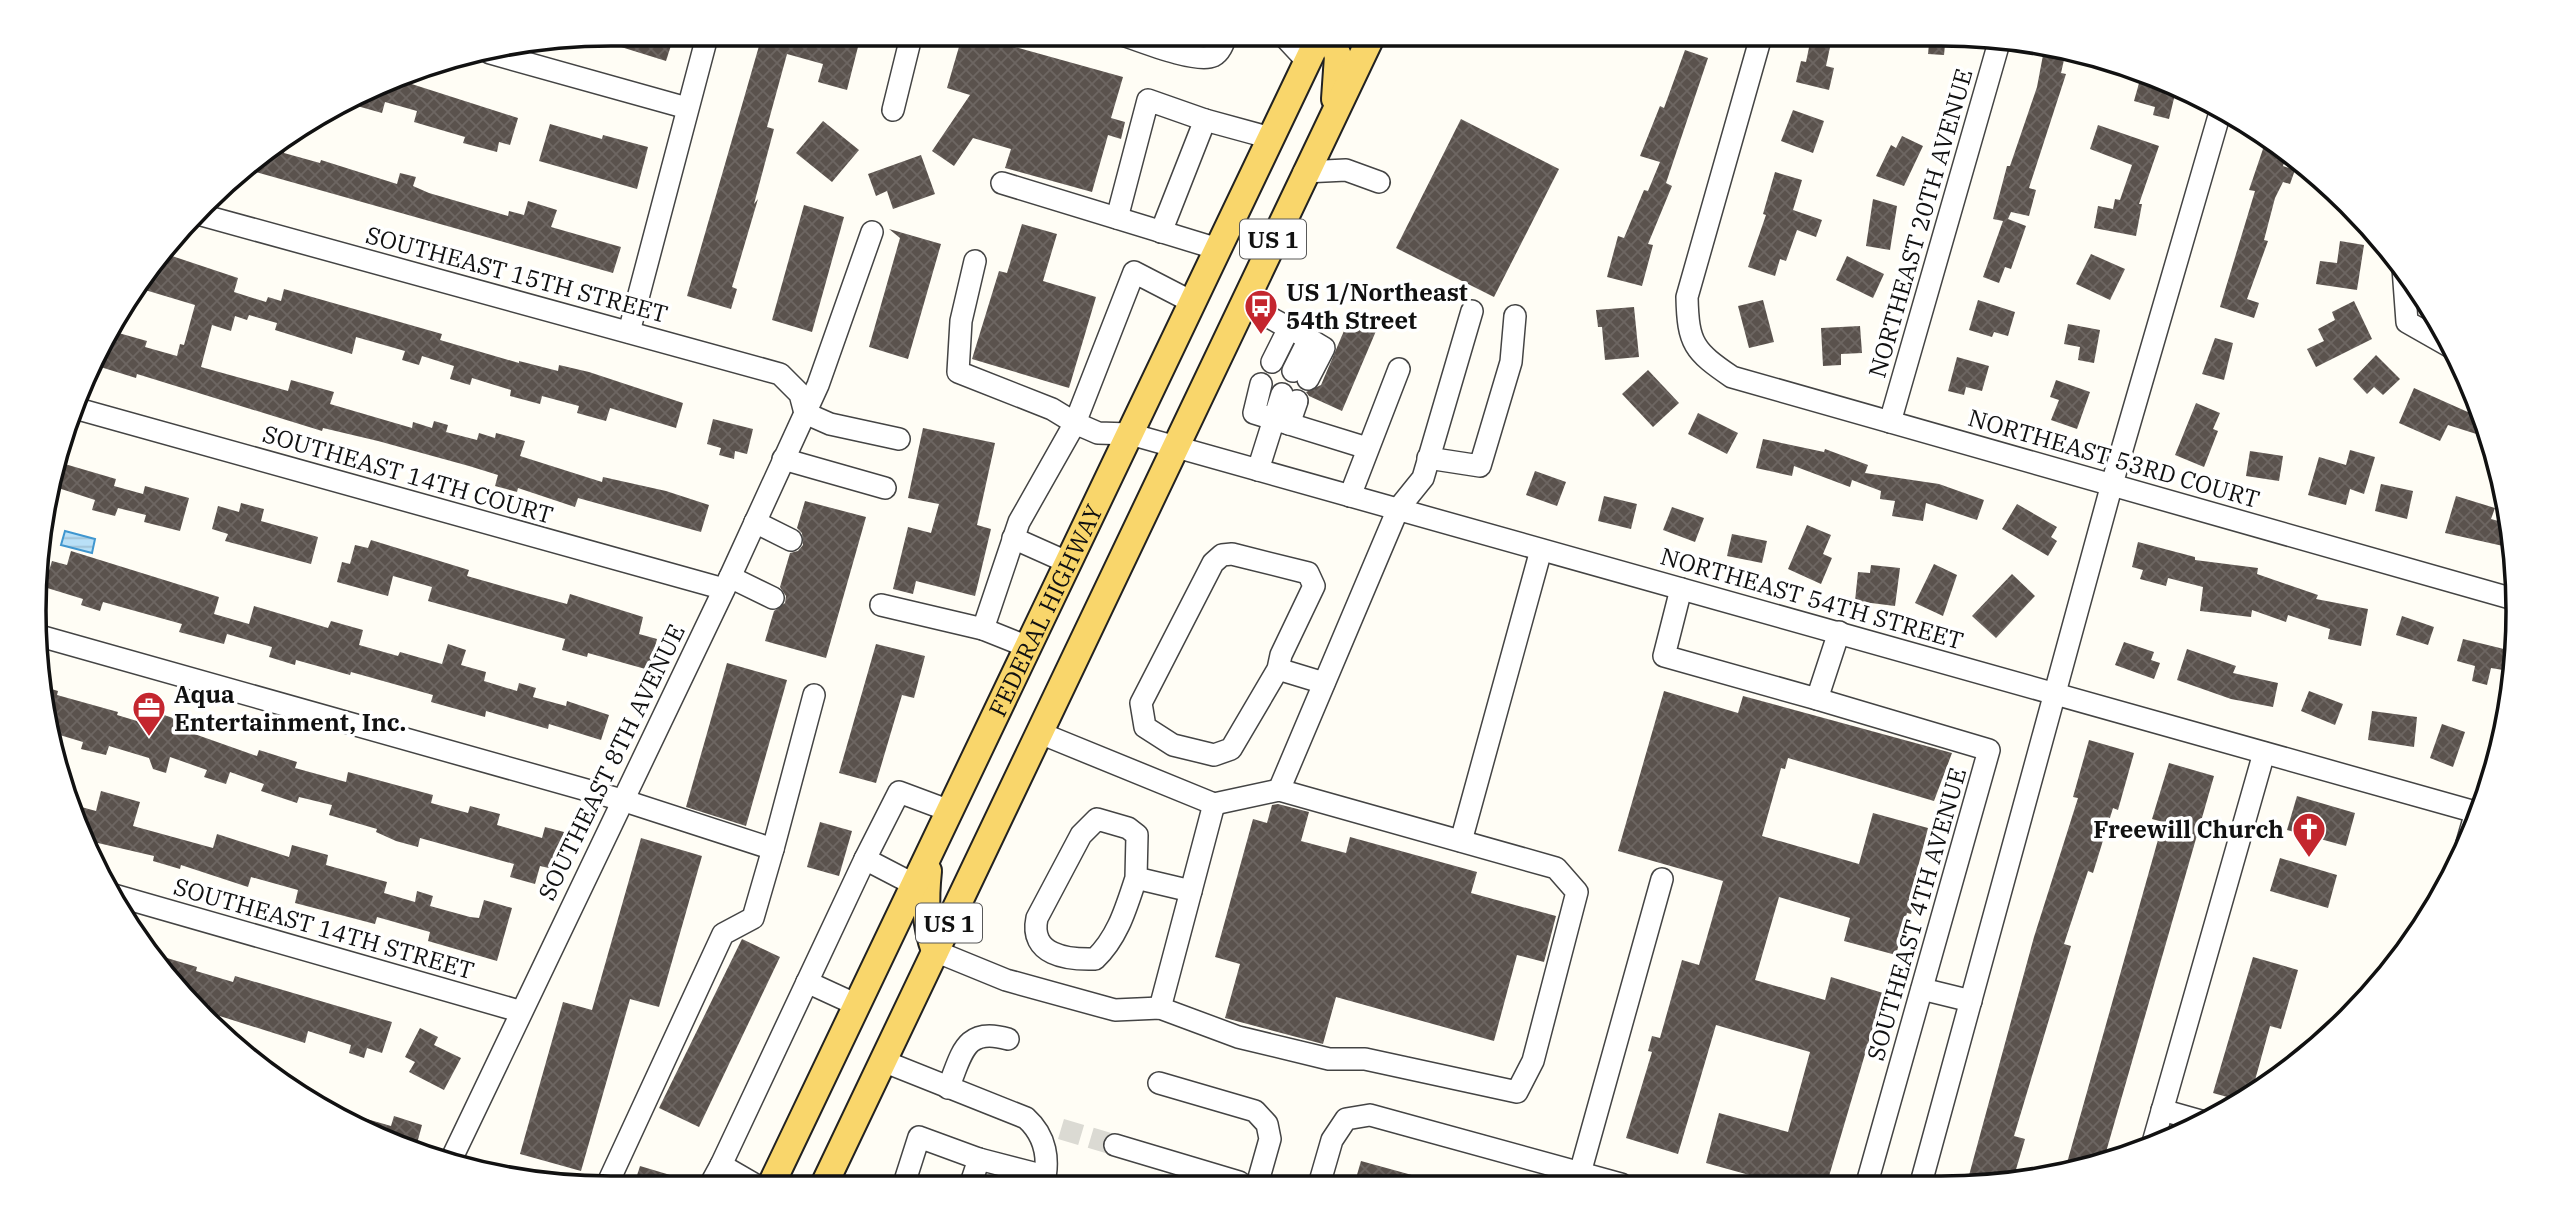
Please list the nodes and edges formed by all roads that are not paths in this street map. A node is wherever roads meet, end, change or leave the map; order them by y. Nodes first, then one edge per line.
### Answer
1 (704, 46) edge
2 (909, 46) edge
3 (1159, 46) edge
4 (1222, 46) edge
5 (1293, 46) edge
6 (1315, 46) edge
7 (1334, 46) edge
8 (1367, 46) edge
9 (1758, 46) edge
10 (1997, 49) edge
11 (500, 56) edge
12 (1308, 62) junction
13 (687, 108) junction
14 (892, 110) dead end
15 (1334, 115) junction
16 (2218, 119) edge
17 (1205, 120) junction
18 (1271, 138) junction
19 (1304, 172) junction
20 (1379, 182) dead end
21 (1002, 183) dead end
22 (206, 216) edge
23 (1117, 218) junction
24 (872, 232) dead end
25 (1161, 232) junction
26 (1218, 249) junction
27 (975, 261) dead end
28 (2405, 289) edge
29 (1192, 302) junction
30 (1243, 303) junction
31 (1472, 311) dead end
32 (1515, 316) dead end
33 (1289, 328) junction
34 (629, 332) junction
35 (2435, 338) edge
36 (1272, 362) dead end
37 (1399, 369) dead end
38 (1300, 375) dead end
39 (1261, 384) dead end
40 (1289, 397) dead end
41 (83, 410) edge
42 (804, 413) junction
43 (1281, 421) junction
44 (1891, 422) junction
45 (1075, 423) junction
46 (1130, 434) junction
47 (899, 439) dead end
48 (1175, 447) junction
49 (1367, 448) junction
50 (1428, 458) junction
51 (783, 460) junction
52 (1258, 470) junction
53 (2112, 484) junction
54 (885, 488) dead end
55 (1350, 496) junction
56 (1398, 509) junction
57 (755, 522) junction
58 (1013, 538) junction
59 (791, 540) dead end
60 (1541, 550) junction
61 (1069, 563) junction
62 (727, 583) junction
63 (1681, 589) junction
64 (2505, 597) edge
65 (773, 598) dead end
66 (881, 605) dead end
67 (983, 629) junction
68 (1839, 632) junction
69 (47, 638) edge
70 (1028, 647) junction
71 (1278, 669) junction
72 (1324, 683) junction
73 (2056, 693) junction
74 (814, 695) dead end
75 (1817, 699) junction
76 (1040, 733) junction
77 (2264, 753) junction
78 (1279, 790) junction
79 (622, 800) junction
80 (1214, 804) junction
81 (2469, 810) edge
82 (950, 811) junction
83 (1461, 841) junction
84 (773, 849) junction
85 (929, 855) junction
86 (865, 859) junction
87 (1136, 878) junction
88 (1662, 879) dead end
89 (915, 885) junction
90 (1191, 891) junction
91 (124, 898) edge
92 (935, 951) junction
93 (807, 982) junction
94 (1922, 989) junction
95 (1971, 1002) junction
96 (857, 1005) junction
97 (1160, 1008) junction
98 (519, 1011) junction
99 (1008, 1039) dead end
100 (883, 1061) junction
101 (1159, 1083) dead end
102 (948, 1088) junction
103 (2162, 1110) junction
104 (1026, 1118) junction
105 (2189, 1118) edge
106 (1061, 1129) tunnel mouth
107 (2156, 1132) edge
108 (1115, 1144) tunnel mouth
109 (454, 1153) edge
110 (979, 1158) junction
111 (721, 1165) junction
112 (1580, 1173) junction
113 (611, 1176) edge
114 (715, 1176) edge
115 (740, 1176) edge
116 (775, 1176) edge
117 (827, 1176) edge
118 (907, 1176) edge
119 (973, 1176) edge
120 (1030, 1176) edge
121 (1044, 1176) edge
122 (1196, 1176) edge
123 (1260, 1176) edge
124 (1322, 1176) edge
125 (1591, 1176) edge
126 (1869, 1176) edge
127 (1923, 1176) edge

1 - 13 street
2 - 14 street
3 - 4 street
5 - 12 street
6 - 12 main road, FEDERAL HIGHWAY / US 1
7 - 15 main road
8 - 15 main road, FEDERAL HIGHWAY / US 1
9 - 44 street, NORTHEAST 53RD COURT
10 - 44 street, NORTHEAST 20TH AVENUE
11 - 13 street
12 - 18 main road, FEDERAL HIGHWAY / US 1
13 - 34 street
15 - 19 main road, FEDERAL HIGHWAY / US 1
16 - 53 street
17 - 18 street
17 - 23 street
17 - 25 street
18 - 26 main road, FEDERAL HIGHWAY / US 1
19 - 20 street
19 - 30 main road, FEDERAL HIGHWAY / US 1
21 - 23 street
22 - 34 street, SOUTHEAST 15TH STREET
23 - 25 street
24 - 42 street, SOUTHEAST 8TH AVENUE
25 - 26 street
26 - 29 main road, FEDERAL HIGHWAY / US 1
27 - 45 street, NORTHEAST 54TH STREET
28 - 35 street
29 - 45 street
29 - 46 main road, FEDERAL HIGHWAY / US 1
30 - 33 street
30 - 48 main road, FEDERAL HIGHWAY / US 1
31 - 50 street
32 - 50 street
33 - 36 street
33 - 38 street
34 - 42 street, SOUTHEAST 15TH STREET
37 - 49 street
39 - 43 street
40 - 43 street
41 - 62 street, SOUTHEAST 14TH COURT
42 - 47 street
42 - 51 street, SOUTHEAST 8TH AVENUE
43 - 49 street
43 - 52 street
44 - 53 street, NORTHEAST 53RD COURT
45 - 46 street, NORTHEAST 54TH STREET
45 - 58 street
46 - 48 street, NORTHEAST 54TH STREET
46 - 61 main road, FEDERAL HIGHWAY / US 1
48 - 52 street, NORTHEAST 54TH STREET
48 - 76 main road, FEDERAL HIGHWAY / US 1
49 - 55 street
50 - 56 street
51 - 54 street
51 - 57 street, SOUTHEAST 8TH AVENUE
52 - 55 street, NORTHEAST 54TH STREET
53 - 64 street, NORTHEAST 53RD COURT
53 - 73 street
55 - 56 street, NORTHEAST 54TH STREET
56 - 60 street, NORTHEAST 54TH STREET
56 - 72 street
57 - 59 street
57 - 62 street, SOUTHEAST 8TH AVENUE
58 - 61 street
58 - 67 street
60 - 63 street, NORTHEAST 54TH STREET
60 - 83 street
61 - 70 main road, FEDERAL HIGHWAY / US 1
62 - 65 street, SOUTHEAST 14TH COURT
62 - 79 street, SOUTHEAST 8TH AVENUE
63 - 68 street, NORTHEAST 54TH STREET
63 - 75 street
66 - 67 street
67 - 70 street
68 - 73 street, NORTHEAST 54TH STREET
68 - 75 street
69 - 79 street
70 - 82 main road, FEDERAL HIGHWAY / US 1
71 - 71 street
71 - 72 street
72 - 78 street
73 - 77 street, NORTHEAST 54TH STREET
73 - 95 street
74 - 84 street
75 - 94 street, SOUTHEAST 4TH AVENUE
76 - 80 street
76 - 92 main road, FEDERAL HIGHWAY / US 1
77 - 81 street, NORTHEAST 54TH STREET
77 - 103 street
78 - 80 street
78 - 83 street
79 - 84 street
79 - 98 street, SOUTHEAST 8TH AVENUE
80 - 90 street
82 - 85 main road, FEDERAL HIGHWAY / US 1
82 - 86 street
83 - 97 street
84 - 113 street
85 - 89 main road, FEDERAL HIGHWAY / US 1
85 - 92 main road
86 - 89 street
86 - 93 street
87 - 87 street
87 - 90 street
88 - 112 street
89 - 96 main road, FEDERAL HIGHWAY / US 1
90 - 97 street
91 - 98 street, SOUTHEAST 14TH STREET
92 - 97 street
92 - 100 main road, FEDERAL HIGHWAY / US 1
93 - 96 street
93 - 111 street
94 - 95 street
94 - 126 street, SOUTHEAST 4TH AVENUE
95 - 127 street
96 - 116 main road, FEDERAL HIGHWAY / US 1
98 - 109 street, SOUTHEAST 8TH AVENUE
99 - 102 street
100 - 102 street
100 - 117 main road, FEDERAL HIGHWAY / US 1
101 - 123 street
102 - 104 street
103 - 105 street
103 - 107 street
104 - 106 street
104 - 121 street
108 - 122 street
110 - 118 street
110 - 119 street
110 - 120 street
111 - 114 street
111 - 115 street
112 - 124 street
112 - 125 street

